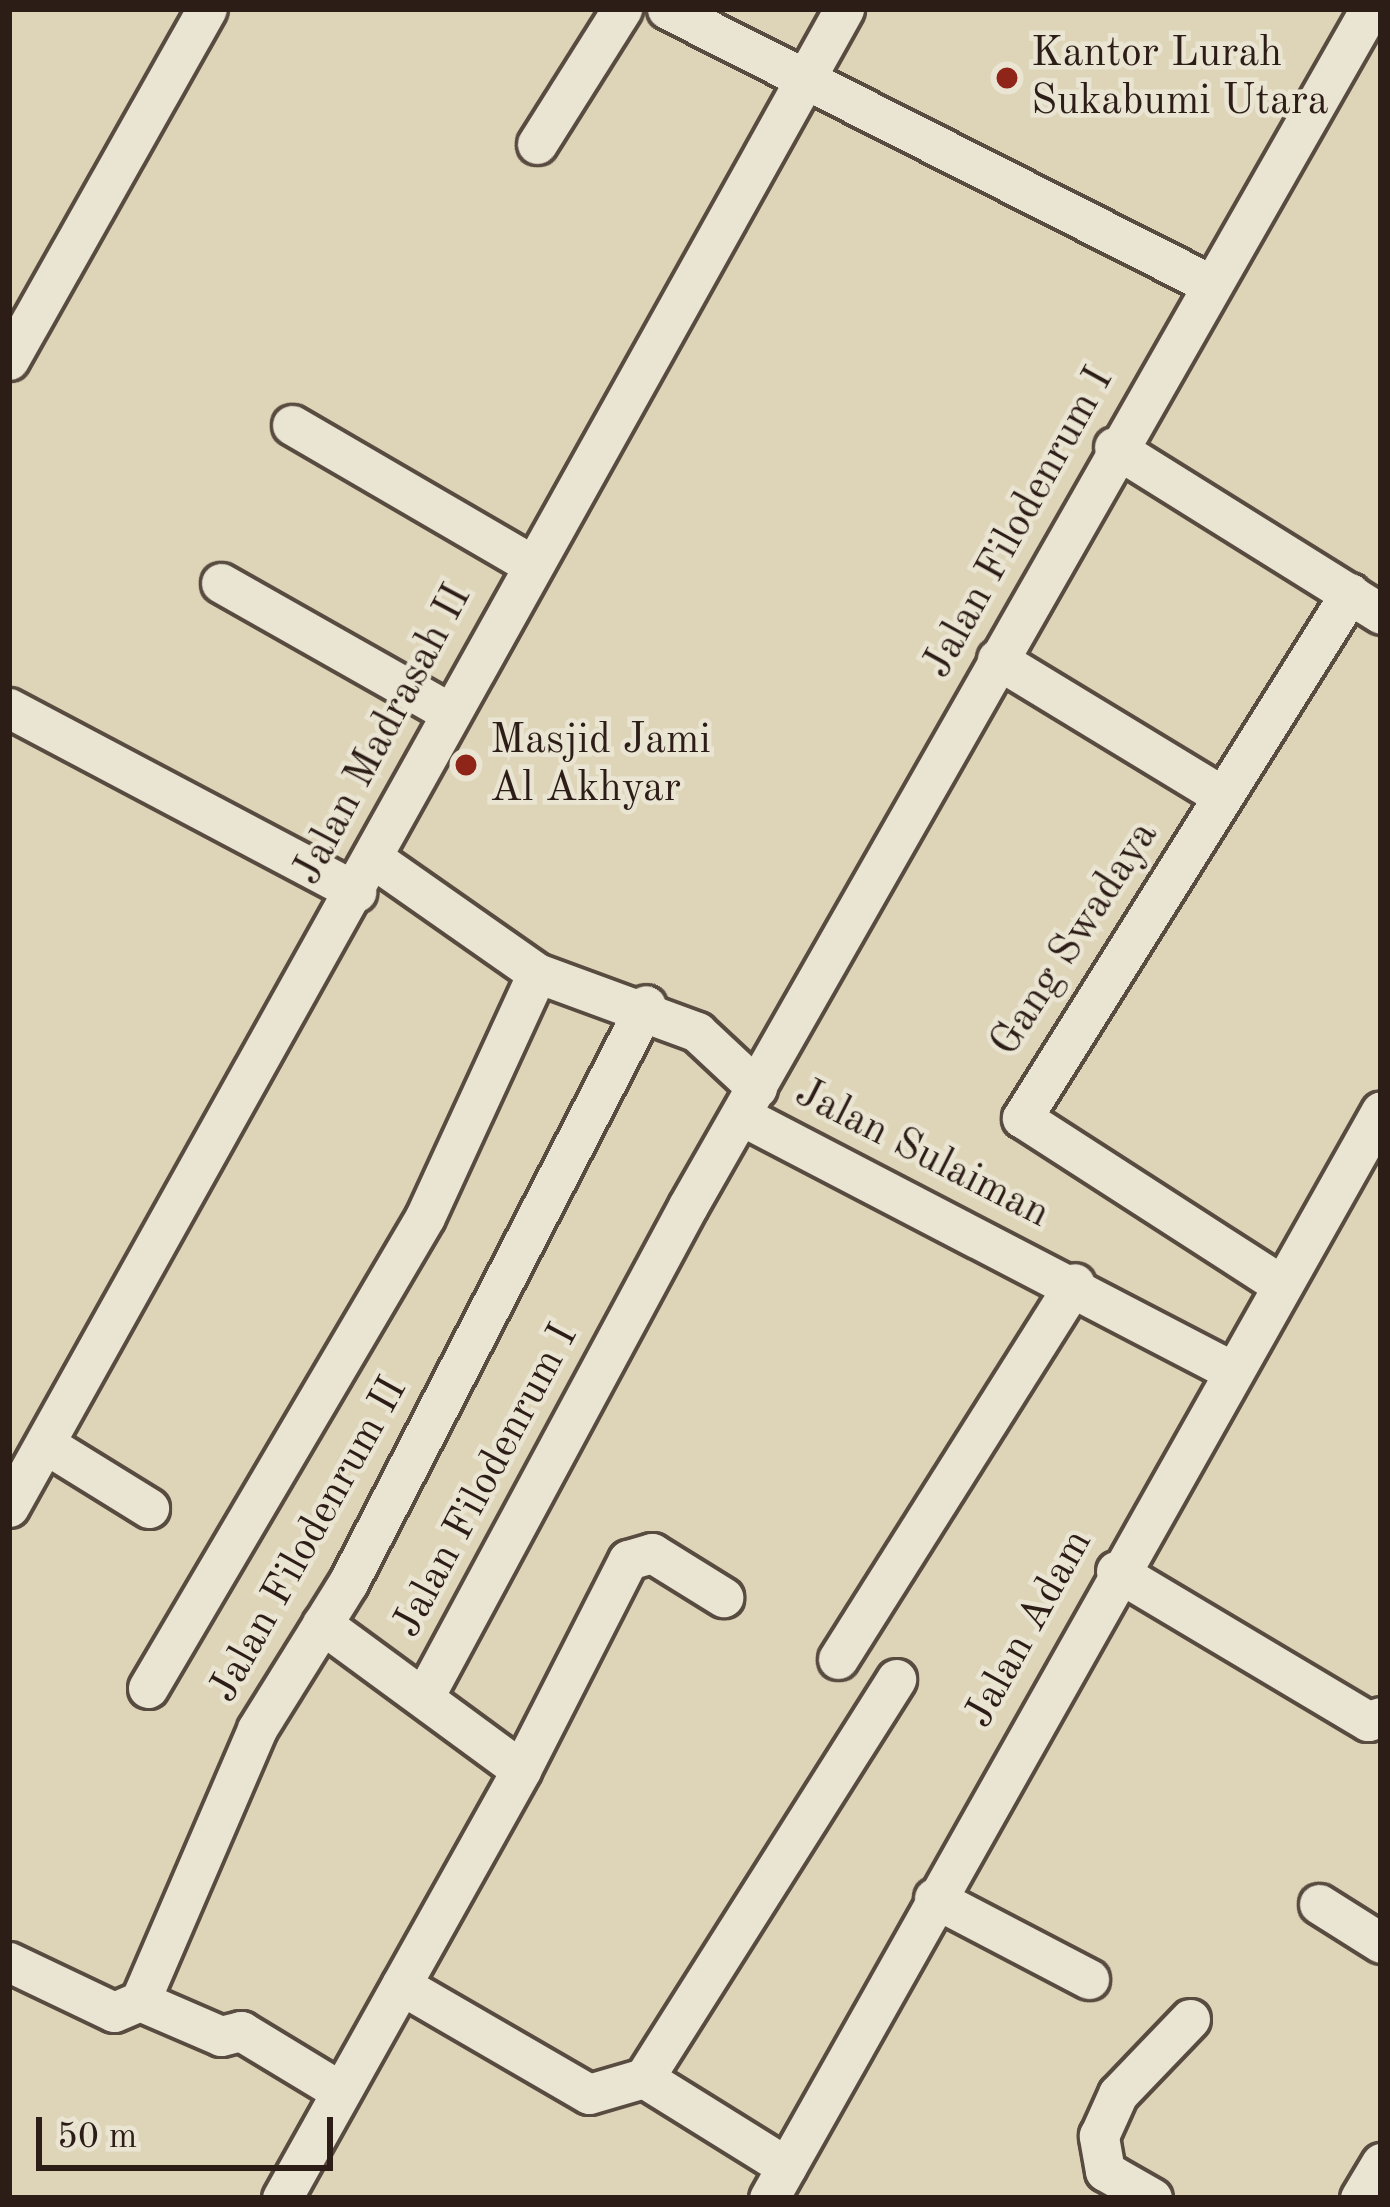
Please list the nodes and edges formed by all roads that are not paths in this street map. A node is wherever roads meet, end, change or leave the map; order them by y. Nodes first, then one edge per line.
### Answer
1 (207, 9) edge
2 (622, 9) edge
3 (667, 9) edge
4 (844, 9) edge
5 (1369, 18) edge
6 (809, 72) junction
7 (537, 143) dead end
8 (1210, 284) junction
9 (9, 360) edge
10 (292, 425) dead end
11 (1114, 447) junction
12 (529, 563) junction
13 (221, 583) dead end
14 (1365, 604) edge
15 (997, 659) junction
16 (9, 708) edge
17 (448, 712) junction
18 (1222, 796) junction
19 (365, 875) junction
20 (538, 974) junction
21 (646, 1005) junction
22 (750, 1102) junction
23 (1381, 1111) edge
24 (1075, 1283) junction
25 (1280, 1284) junction
26 (1232, 1371) junction
27 (47, 1445) junction
28 (9, 1507) edge
29 (149, 1508) dead end
30 (1116, 1571) junction
31 (722, 1597) dead end
32 (322, 1624) junction
33 (838, 1659) dead end
34 (896, 1679) dead end
35 (148, 1688) dead end
36 (426, 1693) junction
37 (1381, 1717) edge
38 (521, 1771) junction
39 (934, 1898) junction
40 (1319, 1904) dead end
41 (1381, 1943) edge
42 (9, 1962) edge
43 (1089, 1979) dead end
44 (401, 1985) junction
45 (140, 2000) junction
46 (1190, 2019) dead end
47 (644, 2078) junction
48 (340, 2091) junction
49 (1381, 2163) edge
50 (778, 2182) edge
51 (282, 2198) edge
52 (1152, 2198) edge
53 (1360, 2198) edge

1 - 9 street
2 - 7 street
3 - 6 street
4 - 6 street, Jalan Madrasah II
5 - 8 street, Jalan Filodenrum I
6 - 8 street
6 - 12 street, Jalan Madrasah II
8 - 11 street, Jalan Filodenrum I
10 - 12 street
11 - 14 street
11 - 15 street, Jalan Filodenrum I
12 - 17 street, Jalan Madrasah II
13 - 17 street
14 - 18 street, Gang Swadaya
15 - 18 street
15 - 22 street, Jalan Filodenrum I
16 - 19 street, Jalan Sulaiman
17 - 19 street, Jalan Madrasah II
18 - 25 street, Gang Swadaya
19 - 20 street, Jalan Sulaiman
19 - 27 street, Jalan Madrasah II
20 - 21 street, Jalan Sulaiman
20 - 35 street
21 - 22 street, Jalan Sulaiman
21 - 32 street, Jalan Filodenrum II
22 - 24 street, Jalan Sulaiman
22 - 36 street, Jalan Filodenrum I
23 - 25 street, Jalan Adam
24 - 26 street, Jalan Sulaiman
24 - 33 street
25 - 26 street, Jalan Adam
26 - 30 street, Jalan Adam
27 - 28 street, Jalan Madrasah II
27 - 29 street
30 - 37 street
30 - 39 street, Jalan Adam
31 - 38 street
32 - 36 street
32 - 45 street, Jalan Filodenrum II
34 - 47 street
36 - 38 street, Jalan Filodenrum I
38 - 44 street
39 - 43 street
39 - 50 street, Jalan Adam
40 - 41 street
42 - 45 street
44 - 47 street
44 - 48 street
45 - 48 street
46 - 52 street
47 - 50 street
48 - 51 street
49 - 53 street

